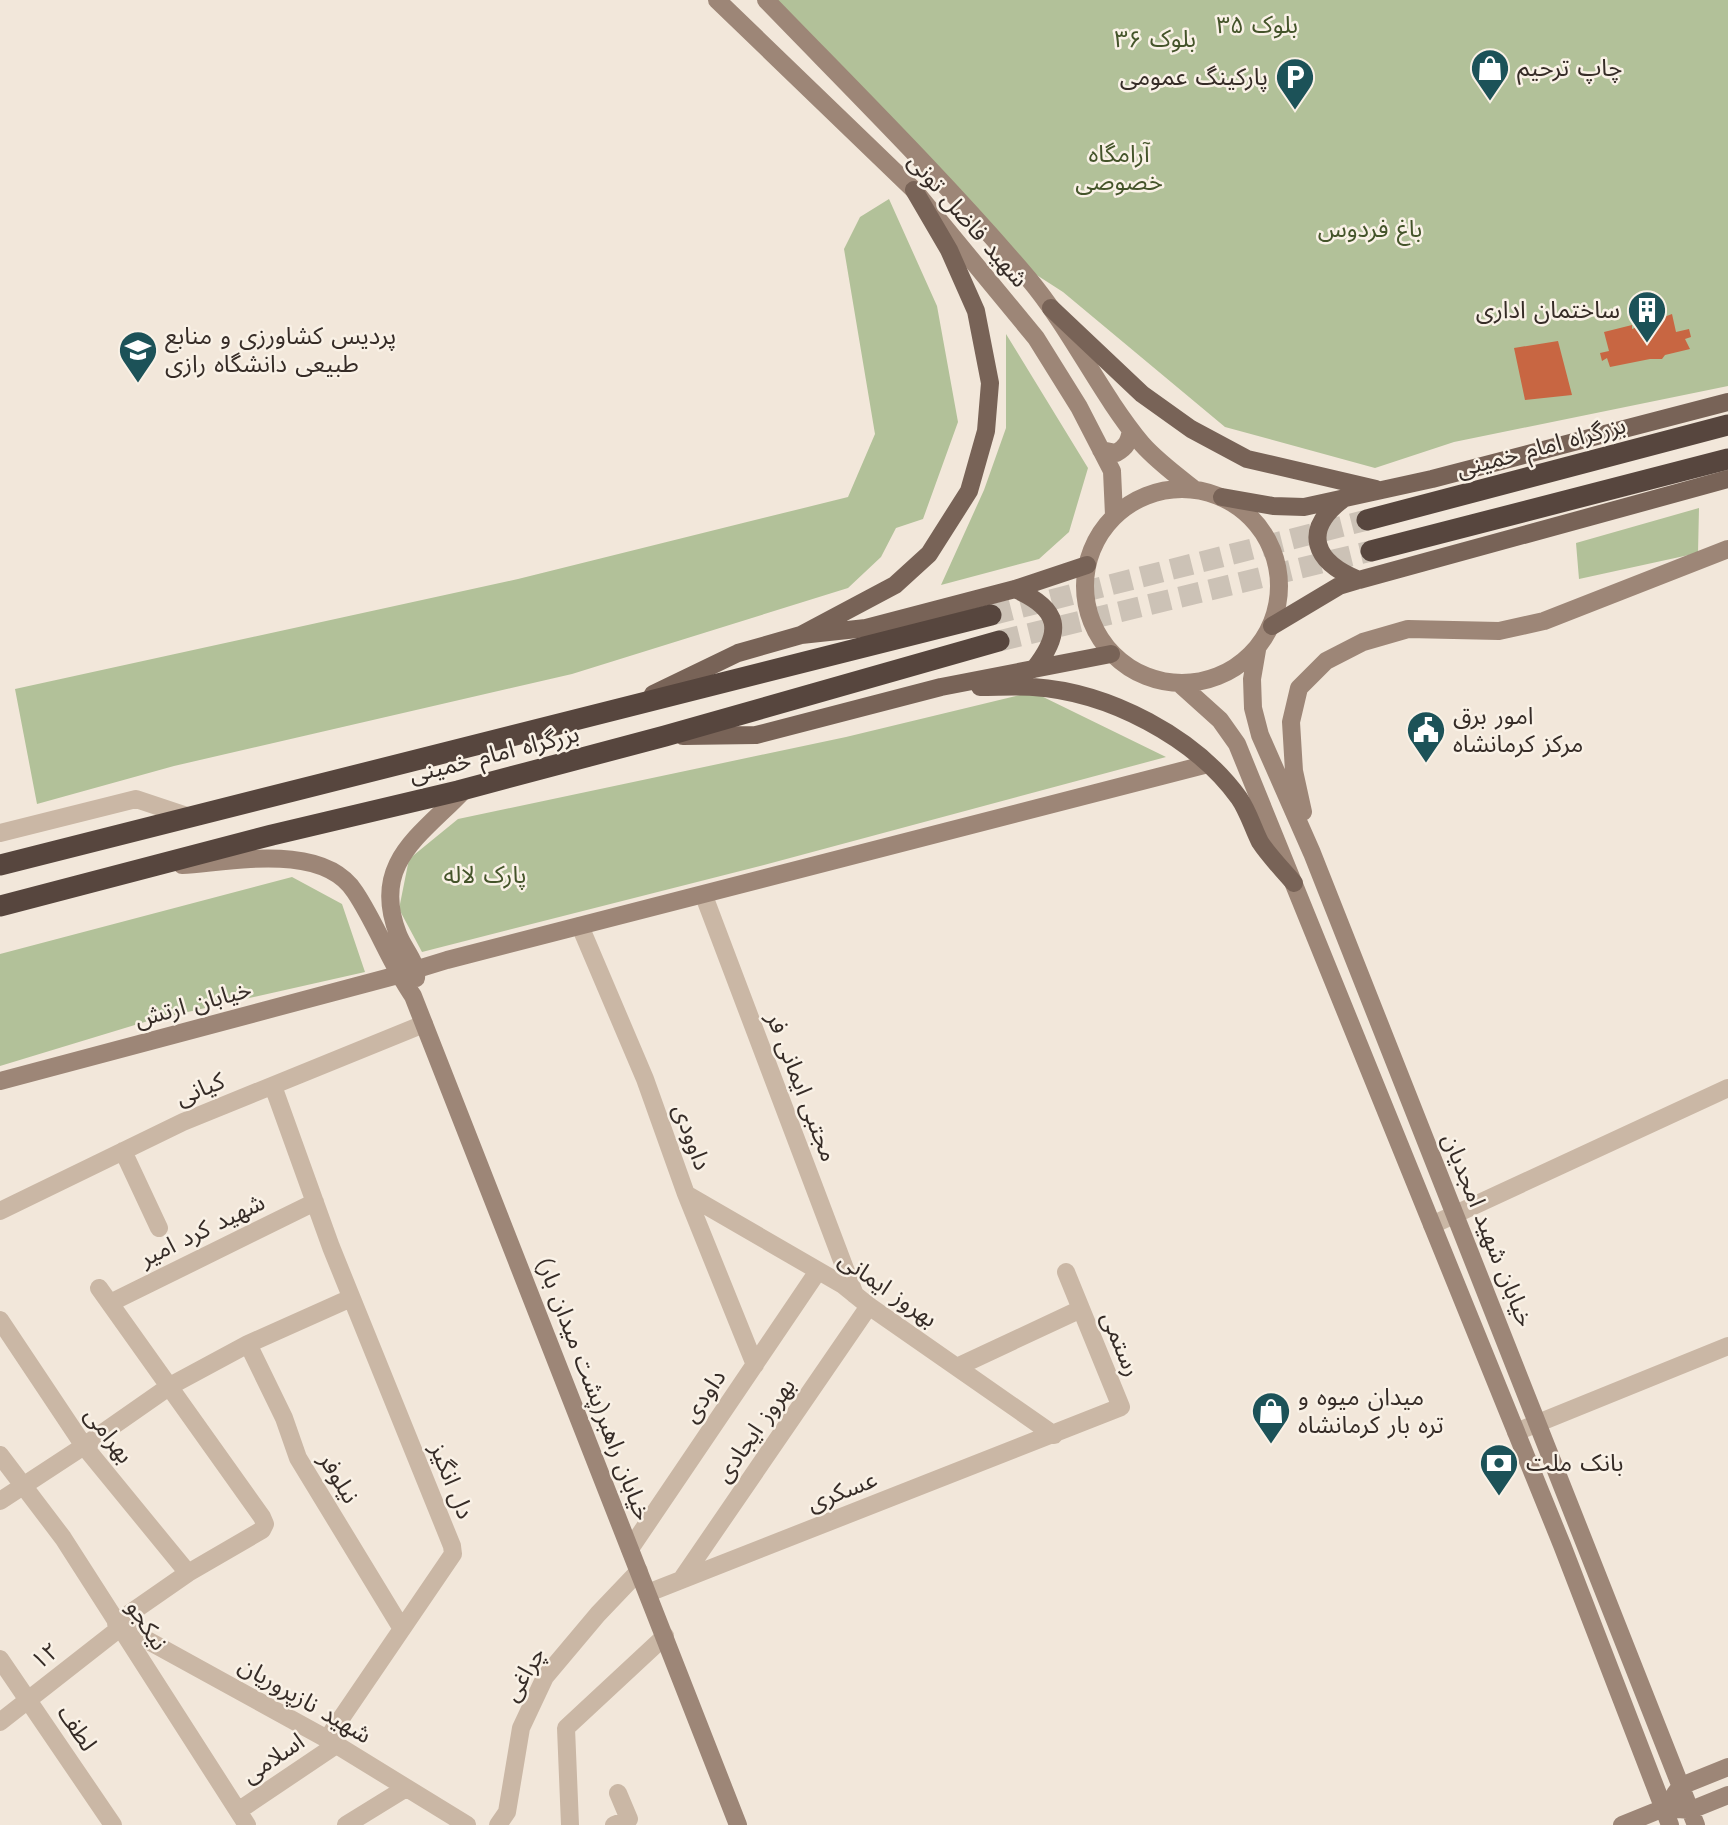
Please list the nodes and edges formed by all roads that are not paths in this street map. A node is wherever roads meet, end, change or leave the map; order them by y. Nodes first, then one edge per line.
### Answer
1 (717, 0) edge
2 (766, 0) edge
3 (914, 190) junction
4 (1051, 308) junction
5 (1728, 402) edge
6 (1728, 425) edge
7 (1131, 430) junction
8 (1101, 450) junction
9 (1728, 459) edge
10 (1728, 479) edge
11 (1194, 489) junction
12 (1383, 491) junction
13 (1222, 497) junction
14 (1343, 499) junction
15 (1114, 515) junction
16 (1367, 520) tunnel mouth
17 (1728, 549) edge
18 (1371, 551) tunnel mouth
19 (1087, 565) junction
20 (1359, 580) junction
21 (1015, 589) junction
22 (991, 615) tunnel mouth
23 (1272, 626) junction
24 (801, 635) junction
25 (999, 641) tunnel mouth
26 (1257, 650) junction
27 (1111, 654) junction
28 (1034, 669) junction
29 (1180, 684) junction
30 (942, 687) junction
31 (633, 704) junction
32 (665, 736) junction
33 (1209, 764) junction
34 (465, 789) junction
35 (187, 816) junction
36 (0, 833) edge
37 (1312, 853) junction
38 (0, 864) edge
39 (150, 867) junction
40 (1294, 883) junction
41 (704, 896) junction
42 (0, 906) edge
43 (580, 926) junction
44 (417, 970) junction
45 (398, 975) junction
46 (413, 996) junction
47 (424, 1024) junction
48 (0, 1081) edge
49 (272, 1086) junction
50 (1728, 1088) edge
51 (123, 1151) junction
52 (686, 1194) junction
53 (315, 1202) junction
54 (0, 1211) edge
55 (1456, 1215) junction
56 (1432, 1226) junction
57 (159, 1228) dead end
58 (818, 1271) junction
59 (1066, 1272) dead end
60 (99, 1288) dead end
61 (351, 1298) junction
62 (862, 1300) junction
63 (110, 1303) junction
64 (1081, 1309) junction
65 (0, 1321) edge
66 (248, 1344) junction
67 (1728, 1346) edge
68 (755, 1365) junction
69 (957, 1367) junction
70 (170, 1386) junction
71 (1537, 1423) junction
72 (1516, 1432) junction
73 (1054, 1435) junction
74 (84, 1446) junction
75 (0, 1455) edge
76 (23, 1486) junction
77 (0, 1501) edge
78 (630, 1549) junction
79 (639, 1571) junction
80 (188, 1573) junction
81 (680, 1581) junction
82 (648, 1593) junction
83 (118, 1626) junction
84 (402, 1629) junction
85 (664, 1636) junction
86 (0, 1659) edge
87 (28, 1701) junction
88 (0, 1722) edge
89 (332, 1742) junction
90 (1728, 1767) edge
91 (1681, 1786) junction
92 (407, 1787) junction
93 (618, 1793) dead end
94 (1728, 1795) edge
95 (1667, 1816) edge
96 (243, 1818) edge
97 (1694, 1818) edge
98 (113, 1825) edge
99 (346, 1825) edge
100 (467, 1825) edge
101 (498, 1825) edge
102 (570, 1825) edge
103 (614, 1825) edge
104 (738, 1825) edge
105 (1622, 1825) edge

1 - 3 main road, شهید فاضل تونی
2 - 4 main road, شهید فاضل تونی
3 - 8 main road, شهید فاضل تونی
3 - 24 main road
4 - 7 main road, شهید فاضل تونی
4 - 12 main road
5 - 12 main road
6 - 16 highway, بزرگراه امام خمینی
7 - 8 main road
7 - 11 main road, شهید فاضل تونی
8 - 15 main road, شهید فاضل تونی
9 - 18 highway
10 - 20 main road
11 - 13 main road
11 - 15 main road
12 - 14 main road
13 - 14 main road
13 - 23 main road
14 - 20 main road
15 - 19 main road
17 - 37 main road
19 - 21 main road
19 - 27 main road
20 - 23 main road
21 - 24 main road
21 - 28 main road
22 - 31 highway, بزرگراه امام خمینی
23 - 26 main road
24 - 31 main road
25 - 32 highway, بزرگراه امام خمینی
26 - 29 main road
26 - 37 main road, خیابان شهید امجدیان
27 - 28 main road
27 - 29 main road
28 - 30 main road
29 - 40 main road, خیابان شهید امجدیان
30 - 32 main road
30 - 33 main road
31 - 35 highway, بزرگراه امام خمینی
32 - 34 highway, بزرگراه امام خمینی
33 - 40 main road
33 - 41 main road, خیابان ارتش
34 - 39 highway, بزرگراه امام خمینی
34 - 44 main road
35 - 36 street
35 - 38 highway, بزرگراه امام خمینی
37 - 55 main road, خیابان شهید امجدیان
39 - 42 highway, بزرگراه امام خمینی
39 - 45 main road, خیابان راهبر(پشت میدان بار)
40 - 56 main road, خیابان شهید امجدیان
41 - 43 main road, خیابان ارتش
41 - 62 street, مجتبی ایمانی فر
43 - 44 main road, خیابان ارتش
43 - 52 street, داوودی
44 - 45 main road, خیابان ارتش
44 - 46 main road
45 - 46 main road, خیابان راهبر(پشت میدان بار)
45 - 48 main road, خیابان ارتش
46 - 47 main road, خیابان راهبر(پشت میدان بار)
47 - 49 street, کیانی
47 - 78 main road, خیابان راهبر(پشت میدان بار)
49 - 51 street, کیانی
49 - 53 street, دل انگیز
50 - 55 street
51 - 54 street, کیانی
51 - 57 street
52 - 58 street, بهروز ایمانی
52 - 68 street, داوودی
53 - 61 street, دل انگیز
53 - 63 street, شهید کرد امیر
55 - 56 street
55 - 71 main road, خیابان شهید امجدیان
56 - 72 main road, خیابان شهید امجدیان
58 - 62 street, بهروز ایمانی
58 - 68 street, داودی
59 - 64 street, رستمی
60 - 63 street
61 - 66 street
61 - 84 street, دل انگیز
62 - 69 street, بهروز ایمانی
62 - 81 street, بهروز ایجادی
63 - 70 street
64 - 69 street
64 - 73 street, رستمی
65 - 74 street, بهرامی
66 - 70 street
66 - 84 street, نیلوفر
67 - 71 street
68 - 78 street, داودی
69 - 73 street, بهروز ایمانی
70 - 74 street
70 - 80 street
71 - 72 street
71 - 91 main road, خیابان شهید امجدیان
72 - 95 main road, خیابان شهید امجدیان
73 - 81 street, عسکری
74 - 76 street
74 - 80 street, بهرامی
75 - 76 street, نیکجو
76 - 77 street
76 - 83 street, نیکجو
78 - 79 main road, خیابان راهبر(پشت میدان بار)
79 - 82 main road, خیابان راهبر(پشت میدان بار)
79 - 101 street, چراغی
80 - 83 street
81 - 82 street, عسکری
82 - 85 main road, خیابان راهبر(پشت میدان بار)
83 - 87 street, ۱۲
83 - 89 street, شهید نازپروریان
83 - 96 street, نیکجو
84 - 89 street, دل انگیز
85 - 102 street
85 - 104 main road, خیابان راهبر(پشت میدان بار)
86 - 87 street, لطف
87 - 88 street, ۱۲
87 - 98 street, لطف
89 - 92 street, شهید نازپروریان
89 - 96 street, اسلامی
90 - 91 main road
91 - 95 main road
91 - 97 main road, خیابان شهید امجدیان
92 - 99 street
92 - 100 street, شهید نازپروریان
93 - 103 street
94 - 97 main road
95 - 97 main road
95 - 105 main road

